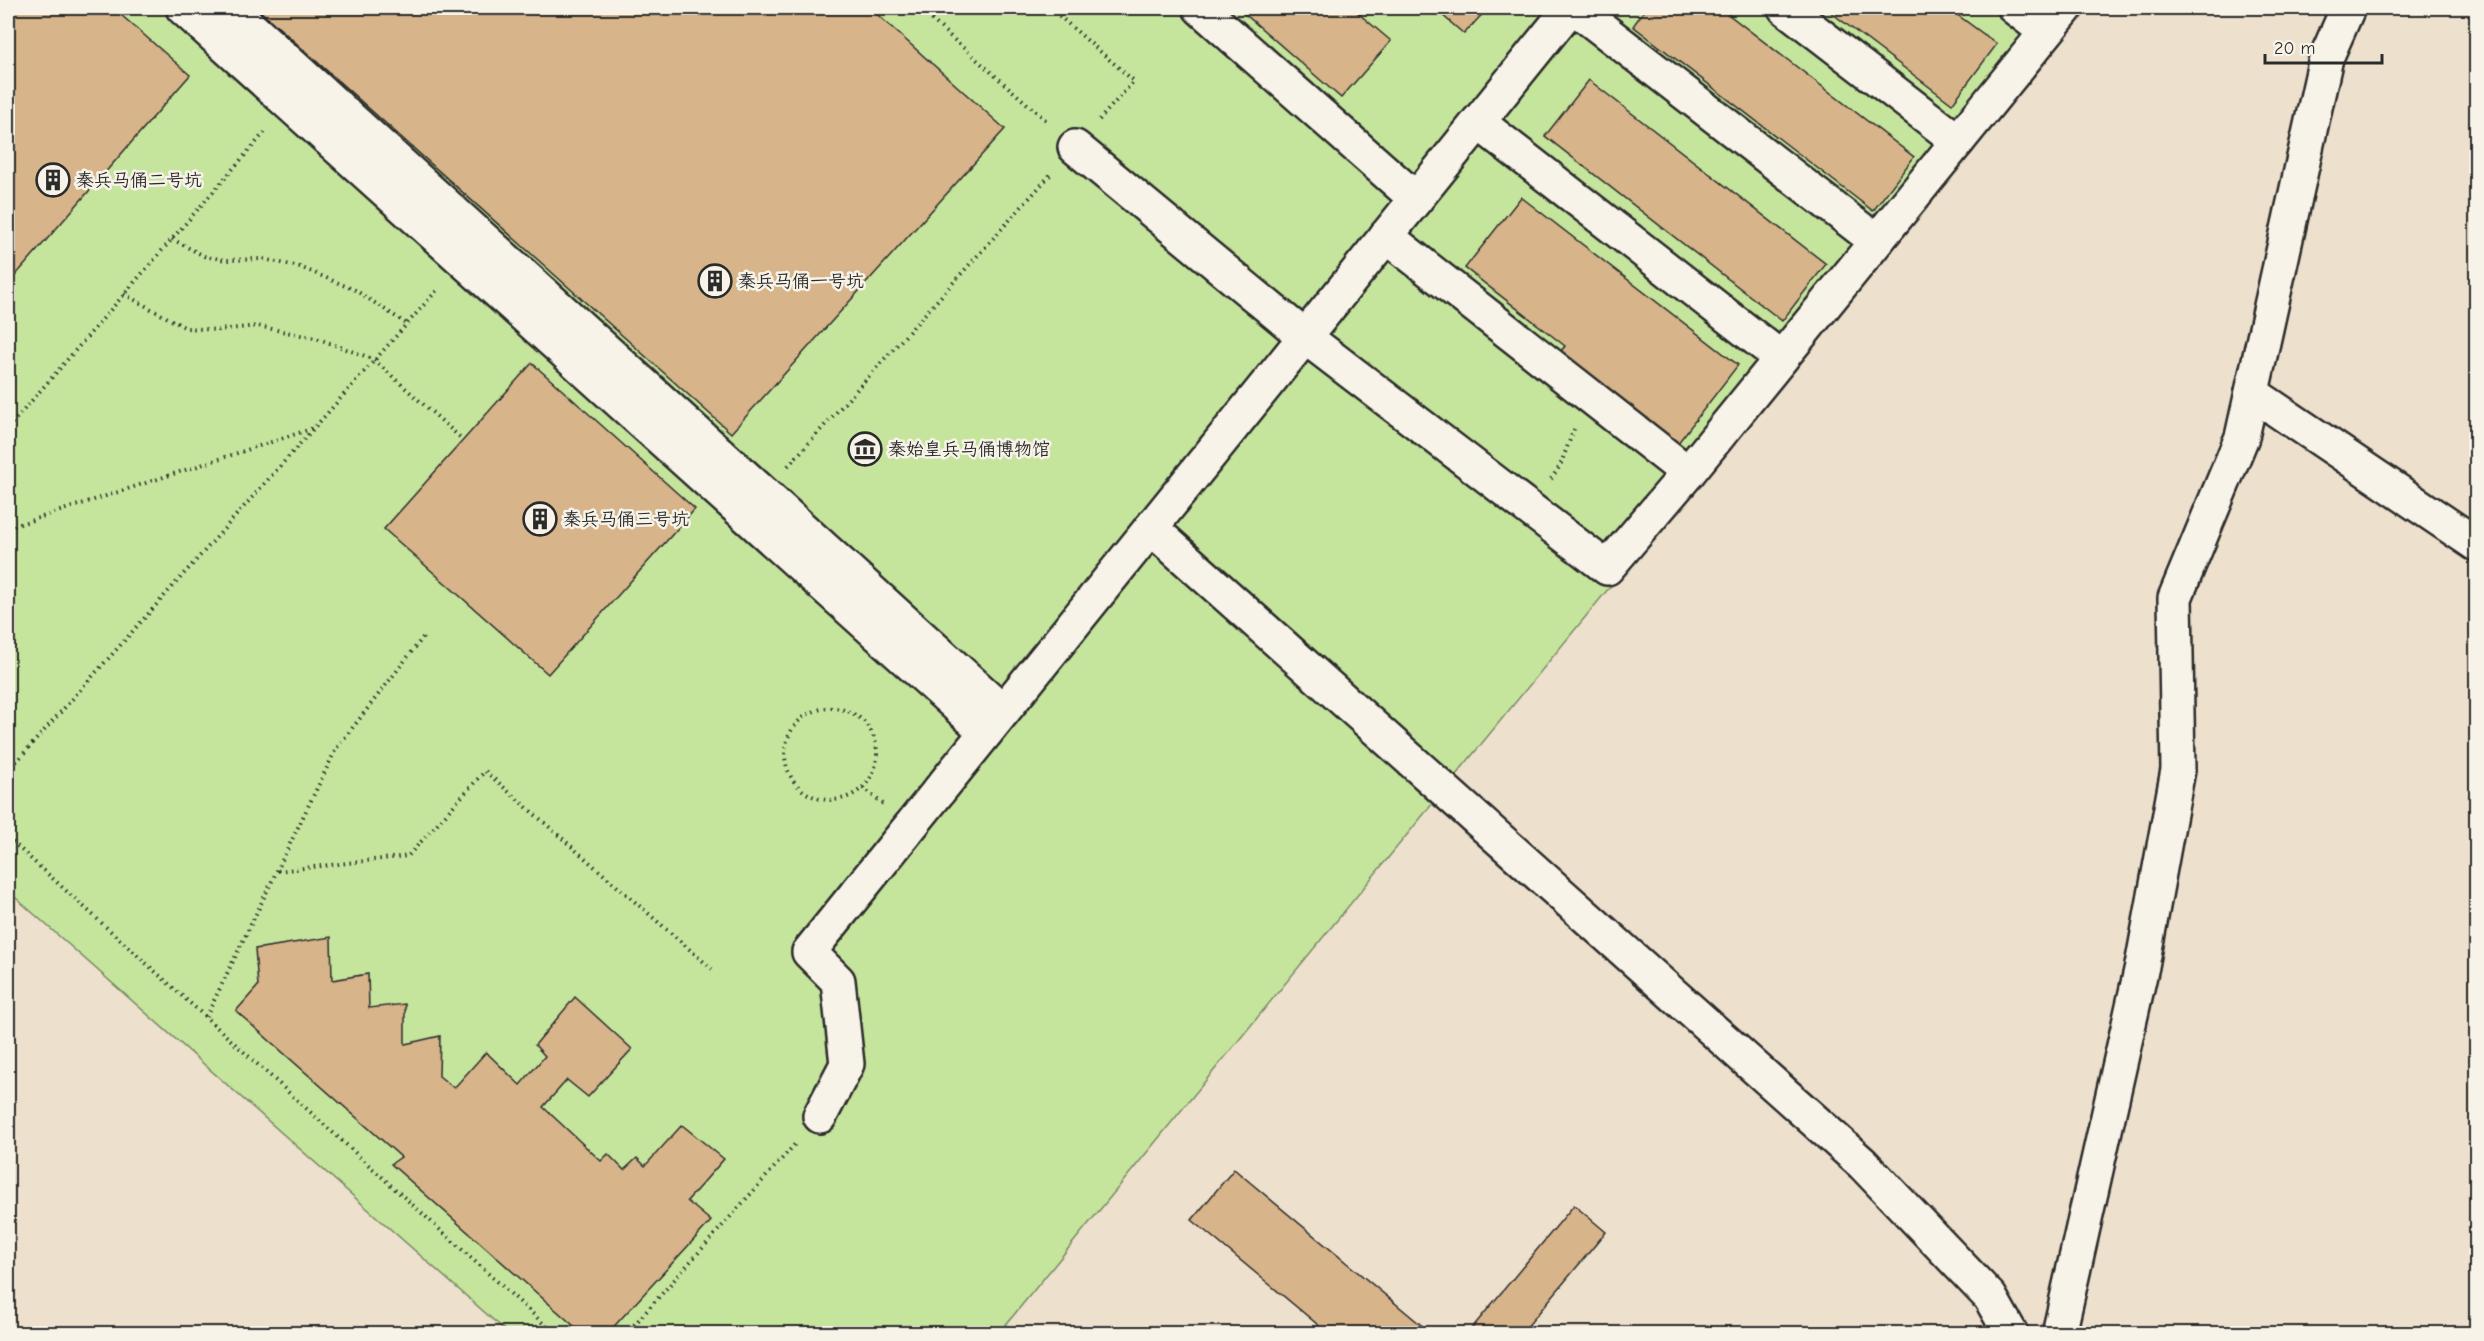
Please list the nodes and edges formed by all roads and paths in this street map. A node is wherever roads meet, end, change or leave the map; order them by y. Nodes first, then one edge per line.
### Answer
1 (183, 8) edge
2 (229, 8) edge
3 (918, 8) edge
4 (1050, 8) edge
5 (1200, 8) edge
6 (1570, 8) edge
7 (1575, 8) edge
8 (1785, 8) edge
9 (2015, 8) edge
10 (2348, 8) edge
11 (2056, 20) edge
12 (290, 104) junction
13 (1478, 122) junction
14 (1958, 141) junction
15 (1075, 147) junction
16 (1416, 200) junction
17 (1386, 236) junction
18 (172, 239) junction
19 (1876, 241) junction
20 (464, 260) junction
21 (124, 294) junction
22 (407, 324) junction
23 (1305, 337) junction
24 (1781, 358) junction
25 (373, 359) junction
26 (2252, 393) junction
27 (1588, 394) junction
28 (315, 427) junction
29 (8, 428) edge
30 (463, 440) dead end
31 (1688, 473) junction
32 (763, 493) junction
33 (1530, 510) junction
34 (8, 528) edge
35 (1151, 528) junction
36 (2476, 544) edge
37 (424, 636) dead end
38 (995, 722) junction
39 (785, 754) joint
40 (8, 771) edge
41 (8, 838) edge
42 (278, 871) junction
43 (712, 969) dead end
44 (206, 1017) junction
45 (820, 1116) joint
46 (555, 1334) edge
47 (626, 1334) edge
48 (2011, 1334) edge
49 (2059, 1334) edge

1 - 12 street
2 - 32 street
3 - 15 path
4 - 15 path
5 - 16 street
6 - 13 street
7 - 19 street
8 - 14 street
9 - 11 street
10 - 26 street
11 - 14 street
12 - 18 path
12 - 20 street
13 - 16 street
13 - 24 street
14 - 19 street
15 - 23 street
15 - 32 path
16 - 17 street
17 - 23 street
17 - 27 street
18 - 21 path
18 - 22 path
19 - 24 street
20 - 22 path
20 - 38 street
21 - 25 path
21 - 29 path
22 - 25 path
23 - 33 street
23 - 35 street
24 - 31 street
25 - 28 path
25 - 30 path
26 - 36 street
26 - 49 street
27 - 31 street
27 - 33 path
28 - 34 path
28 - 40 path
31 - 33 street
32 - 38 street
35 - 38 street
35 - 48 street
37 - 42 path
38 - 45 street
39 - 39 path
41 - 44 path
42 - 43 path
42 - 44 path
44 - 46 path
45 - 47 path

